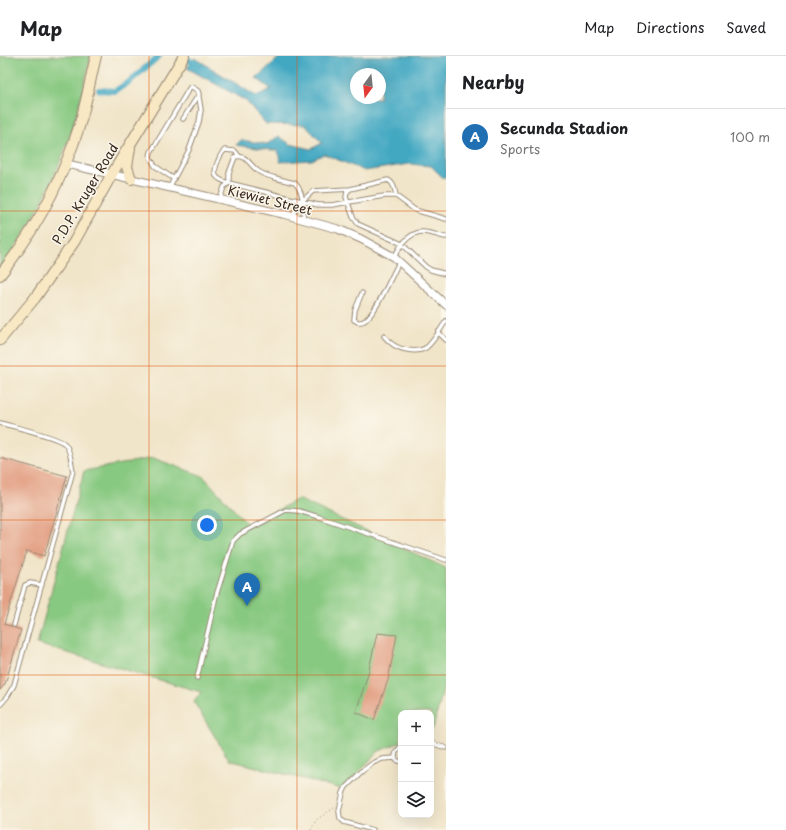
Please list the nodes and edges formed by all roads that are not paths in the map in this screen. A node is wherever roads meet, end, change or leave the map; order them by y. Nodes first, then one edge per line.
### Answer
1 (96, 56) edge
2 (182, 60) edge
3 (199, 94) junction
4 (183, 119) dead end
5 (130, 144) junction
6 (239, 156) junction
7 (66, 164) junction
8 (112, 174) junction
9 (131, 179) junction
10 (174, 179) junction
11 (229, 183) junction
12 (173, 189) junction
13 (350, 189) junction
14 (396, 196) junction
15 (220, 200) junction
16 (303, 200) junction
17 (348, 202) junction
18 (292, 216) junction
19 (303, 219) junction
20 (446, 219) edge
21 (446, 237) edge
22 (402, 244) junction
23 (396, 259) junction
24 (446, 274) edge
25 (0, 275) edge
26 (362, 293) dead end
27 (446, 305) edge
28 (446, 321) edge
29 (438, 332) junction
30 (384, 336) dead end
31 (0, 340) edge
32 (446, 340) edge
33 (0, 423) edge
34 (446, 560) edge
35 (42, 585) junction
36 (14, 625) dead end
37 (197, 678) dead end
38 (0, 705) edge
39 (434, 744) edge
40 (446, 748) edge
41 (398, 750) edge
42 (395, 758) junction
43 (398, 760) edge
44 (373, 830) edge

1 - 7 street, P.D.P. Kruger Road
2 - 5 street, P.D.P. Kruger Road
3 - 4 lane
3 - 10 lane
3 - 10 lane
5 - 8 street, P.D.P. Kruger Road
5 - 9 street
6 - 11 lane
6 - 11 lane
6 - 16 lane
7 - 8 street, Kiewiet Street
7 - 25 street, P.D.P. Kruger Road
8 - 9 street, Kiewiet Street
8 - 31 street, P.D.P. Kruger Road
9 - 12 street, Kiewiet Street
10 - 12 lane
11 - 15 lane
11 - 16 lane
12 - 15 street, Kiewiet Street
13 - 14 lane
13 - 16 lane
13 - 17 lane
14 - 17 lane
14 - 20 lane
15 - 18 street, Kiewiet Street
16 - 17 lane
16 - 18 lane
16 - 19 lane
17 - 22 lane
18 - 19 street, Kiewiet Street
19 - 23 street, Kiewiet Street
21 - 22 lane
22 - 23 lane
22 - 24 lane
23 - 26 lane
23 - 27 street, Kiewiet Street
28 - 29 lane
29 - 30 lane
29 - 32 lane
33 - 35 lane
34 - 37 lane
35 - 36 lane
35 - 38 lane
39 - 40 lane
41 - 42 lane
42 - 43 lane
42 - 44 lane

